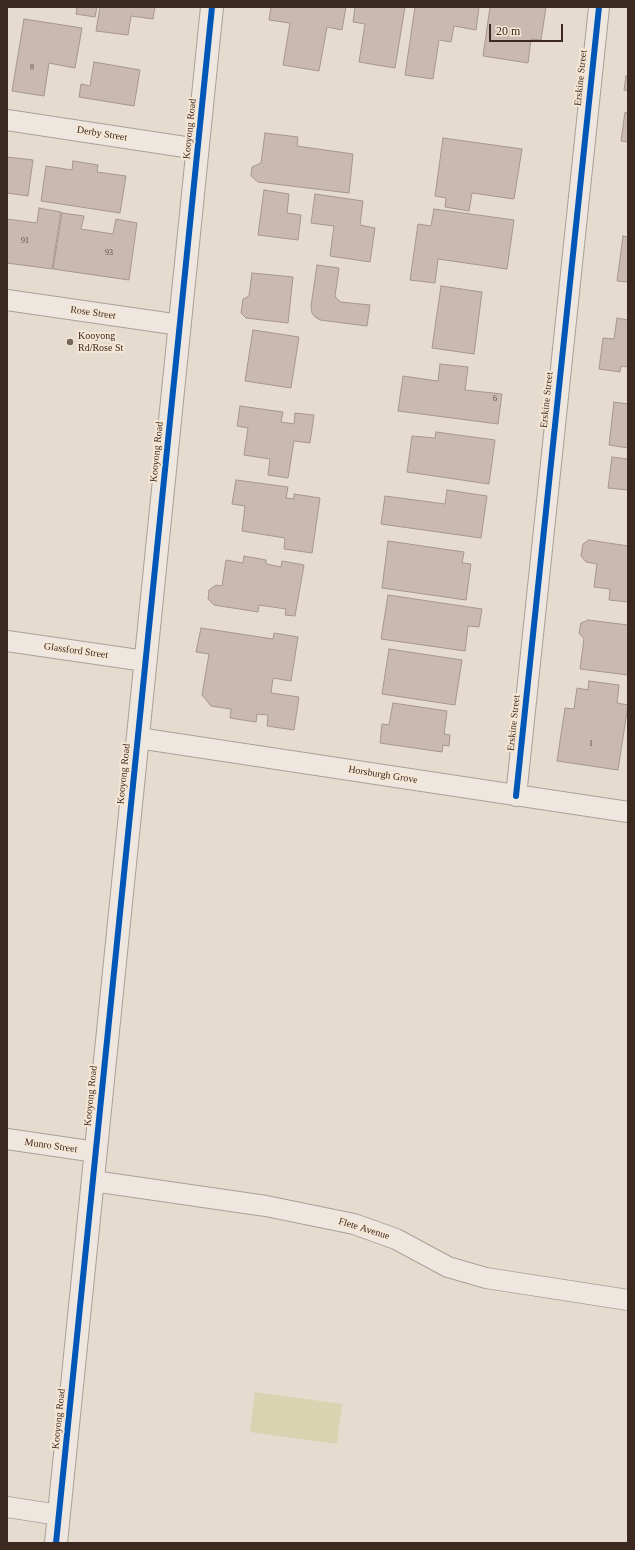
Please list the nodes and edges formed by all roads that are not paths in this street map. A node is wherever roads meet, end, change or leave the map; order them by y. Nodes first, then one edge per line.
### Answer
1 (212, 7) edge
2 (599, 7) edge
3 (7, 120) edge
4 (198, 149) junction
5 (7, 300) edge
6 (180, 325) junction
7 (7, 641) edge
8 (145, 662) junction
9 (138, 738) junction
10 (516, 796) junction
11 (628, 812) edge
12 (7, 1139) edge
13 (96, 1152) junction
14 (93, 1181) junction
15 (628, 1300) edge
16 (7, 1507) edge
17 (59, 1515) junction
18 (56, 1543) edge

1 - 4 street, Kooyong Road
2 - 10 street, Erskine Street
3 - 4 street, Derby Street
4 - 6 street, Kooyong Road
5 - 6 street, Rose Street
6 - 8 street, Kooyong Road
7 - 8 street, Glassford Street
8 - 9 street, Kooyong Road
9 - 10 street, Horsburgh Grove
9 - 13 street, Kooyong Road
10 - 11 street, Horsburgh Grove
12 - 13 street, Munro Street
13 - 14 street, Kooyong Road
14 - 15 street, Flete Avenue
14 - 17 street, Kooyong Road
16 - 17 street
17 - 18 street, Kooyong Road

